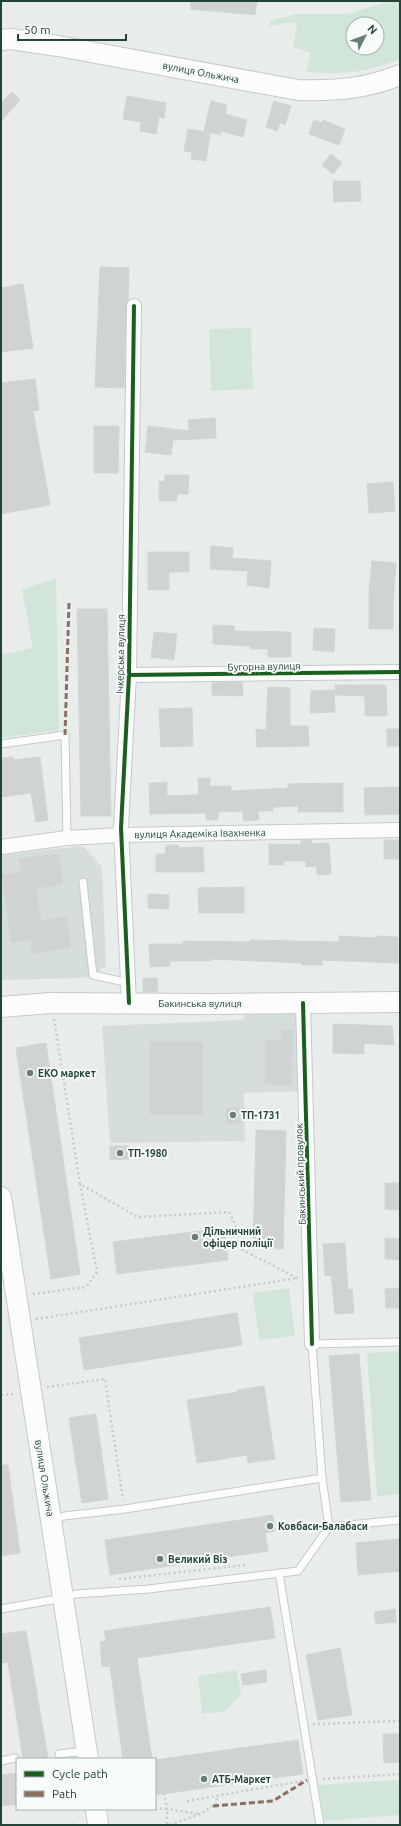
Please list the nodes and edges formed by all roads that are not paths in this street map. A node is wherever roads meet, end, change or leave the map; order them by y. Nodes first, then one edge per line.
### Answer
1 (1, 40) edge
2 (400, 76) edge
3 (134, 306) dead end
4 (400, 672) edge
5 (128, 675) junction
6 (1, 744) edge
7 (400, 830) edge
8 (121, 835) junction
9 (68, 838) junction
10 (1, 847) edge
11 (83, 882) dead end
12 (129, 983) junction
13 (400, 1002) edge
14 (129, 1003) junction
15 (303, 1003) junction
16 (1, 1007) edge
17 (1, 1197) edge
18 (4, 1237) edge
19 (400, 1342) edge
20 (312, 1344) junction
21 (322, 1478) junction
22 (400, 1520) edge
23 (51, 1521) junction
24 (329, 1528) junction
25 (279, 1573) junction
26 (63, 1598) junction
27 (1, 1609) edge
28 (59, 1754) dead end
29 (88, 1755) edge
30 (15, 1758) dead end
31 (1, 1761) edge
32 (96, 1810) edge
33 (98, 1825) edge
34 (320, 1825) edge

1 - 2 main road, вулиця Ольжича
3 - 5 street, Ічкерська вулиця
4 - 5 street, Бугорна вулиця
5 - 8 street, Ічкерська вулиця
6 - 9 lane
7 - 8 street, вулиця Академіка Івахненка
8 - 9 street, вулиця Академіка Івахненка
8 - 12 street, Ічкерська вулиця
9 - 10 street, вулиця Академіка Івахненка
11 - 12 lane
12 - 14 street, Ічкерська вулиця
13 - 15 main road, Бакинська вулиця
14 - 15 main road, Бакинська вулиця
14 - 16 main road, Бакинська вулиця
15 - 20 street, Бакинський провулок
17 - 18 main road, вулиця Ольжича
18 - 23 main road, вулиця Ольжича
19 - 20 lane
20 - 21 lane
21 - 23 lane
21 - 24 lane
22 - 24 lane
23 - 26 main road, вулиця Ольжича
24 - 25 lane
25 - 26 lane
25 - 34 lane
26 - 27 lane
26 - 29 main road, вулиця Ольжича
28 - 29 lane
30 - 31 lane
32 - 33 main road

